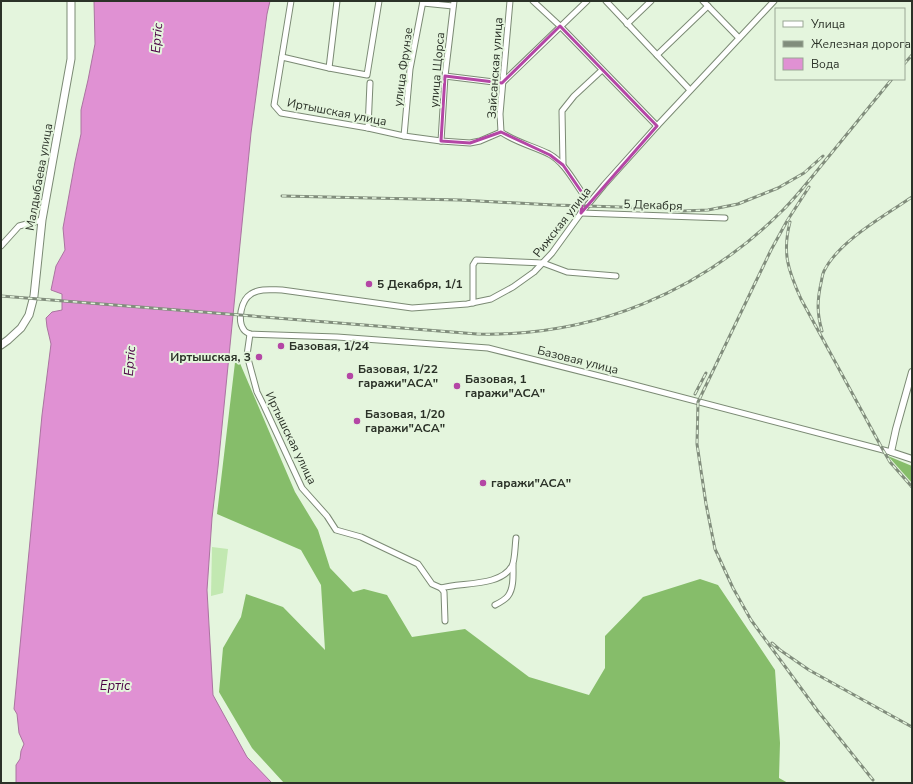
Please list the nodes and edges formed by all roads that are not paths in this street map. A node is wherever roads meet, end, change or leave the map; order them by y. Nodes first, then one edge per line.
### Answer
1 (71, 1) edge
2 (291, 1) edge
3 (337, 1) edge
4 (380, 1) edge
5 (510, 1) edge
6 (533, 1) edge
7 (587, 1) edge
8 (606, 1) edge
9 (650, 1) edge
10 (704, 1) edge
11 (774, 1) edge
12 (423, 2) edge
13 (453, 3) edge
14 (708, 6) junction
15 (627, 24) junction
16 (560, 26) junction
17 (739, 38) junction
18 (657, 55) junction
19 (282, 57) junction
20 (329, 68) junction
21 (602, 70) junction
22 (445, 76) junction
23 (370, 83) dead end
24 (502, 83) junction
25 (690, 90) junction
26 (657, 126) junction
27 (368, 128) junction
28 (501, 132) junction
29 (404, 136) junction
30 (441, 141) junction
31 (563, 165) junction
32 (581, 213) junction
33 (725, 218) dead end
34 (42, 220) junction
35 (1, 246) edge
36 (542, 263) junction
37 (616, 276) dead end
38 (473, 302) junction
39 (250, 334) junction
40 (1, 345) edge
41 (912, 372) edge
42 (891, 452) junction
43 (912, 459) edge
44 (516, 538) dead end
45 (513, 565) junction
46 (441, 588) junction
47 (495, 605) dead end
48 (445, 621) dead end

1 - 34 main road, Малдыбаева улица
2 - 19 street, Иртышская улица
3 - 20 street
4 - 20 street
5 - 24 street, Зайсанская улица
6 - 16 street
7 - 16 street
8 - 15 street
9 - 15 street
10 - 14 street
11 - 17 street, Рижская улица
12 - 13 street
12 - 29 street, улица Фрунзе
13 - 22 street, улица Щорса
14 - 17 street
14 - 18 street
15 - 18 street
16 - 21 street
16 - 24 street
17 - 25 street, Рижская улица
18 - 25 street
19 - 20 street
19 - 27 street, Иртышская улица
21 - 26 street
21 - 31 street
22 - 24 street
22 - 30 street, улица Щорса
23 - 27 street
24 - 28 street, Зайсанская улица
25 - 26 street, Рижская улица
26 - 32 street, Рижская улица
27 - 29 street, Иртышская улица
28 - 30 street, Иртышская улица
28 - 31 street, Зайсанская улица
29 - 30 street, Иртышская улица
31 - 32 street, Зайсанская улица
32 - 33 street, 5 Декабря
32 - 36 street, Рижская улица
34 - 35 street
34 - 40 main road, Малдыбаева улица
36 - 37 street
36 - 38 street, Рижская улица
36 - 38 street
38 - 39 street, Рижская улица
39 - 42 street, Базовая улица
39 - 46 street, Иртышская улица
41 - 42 street
42 - 43 street, Базовая улица
44 - 45 street
45 - 46 street
45 - 47 street
46 - 48 street

